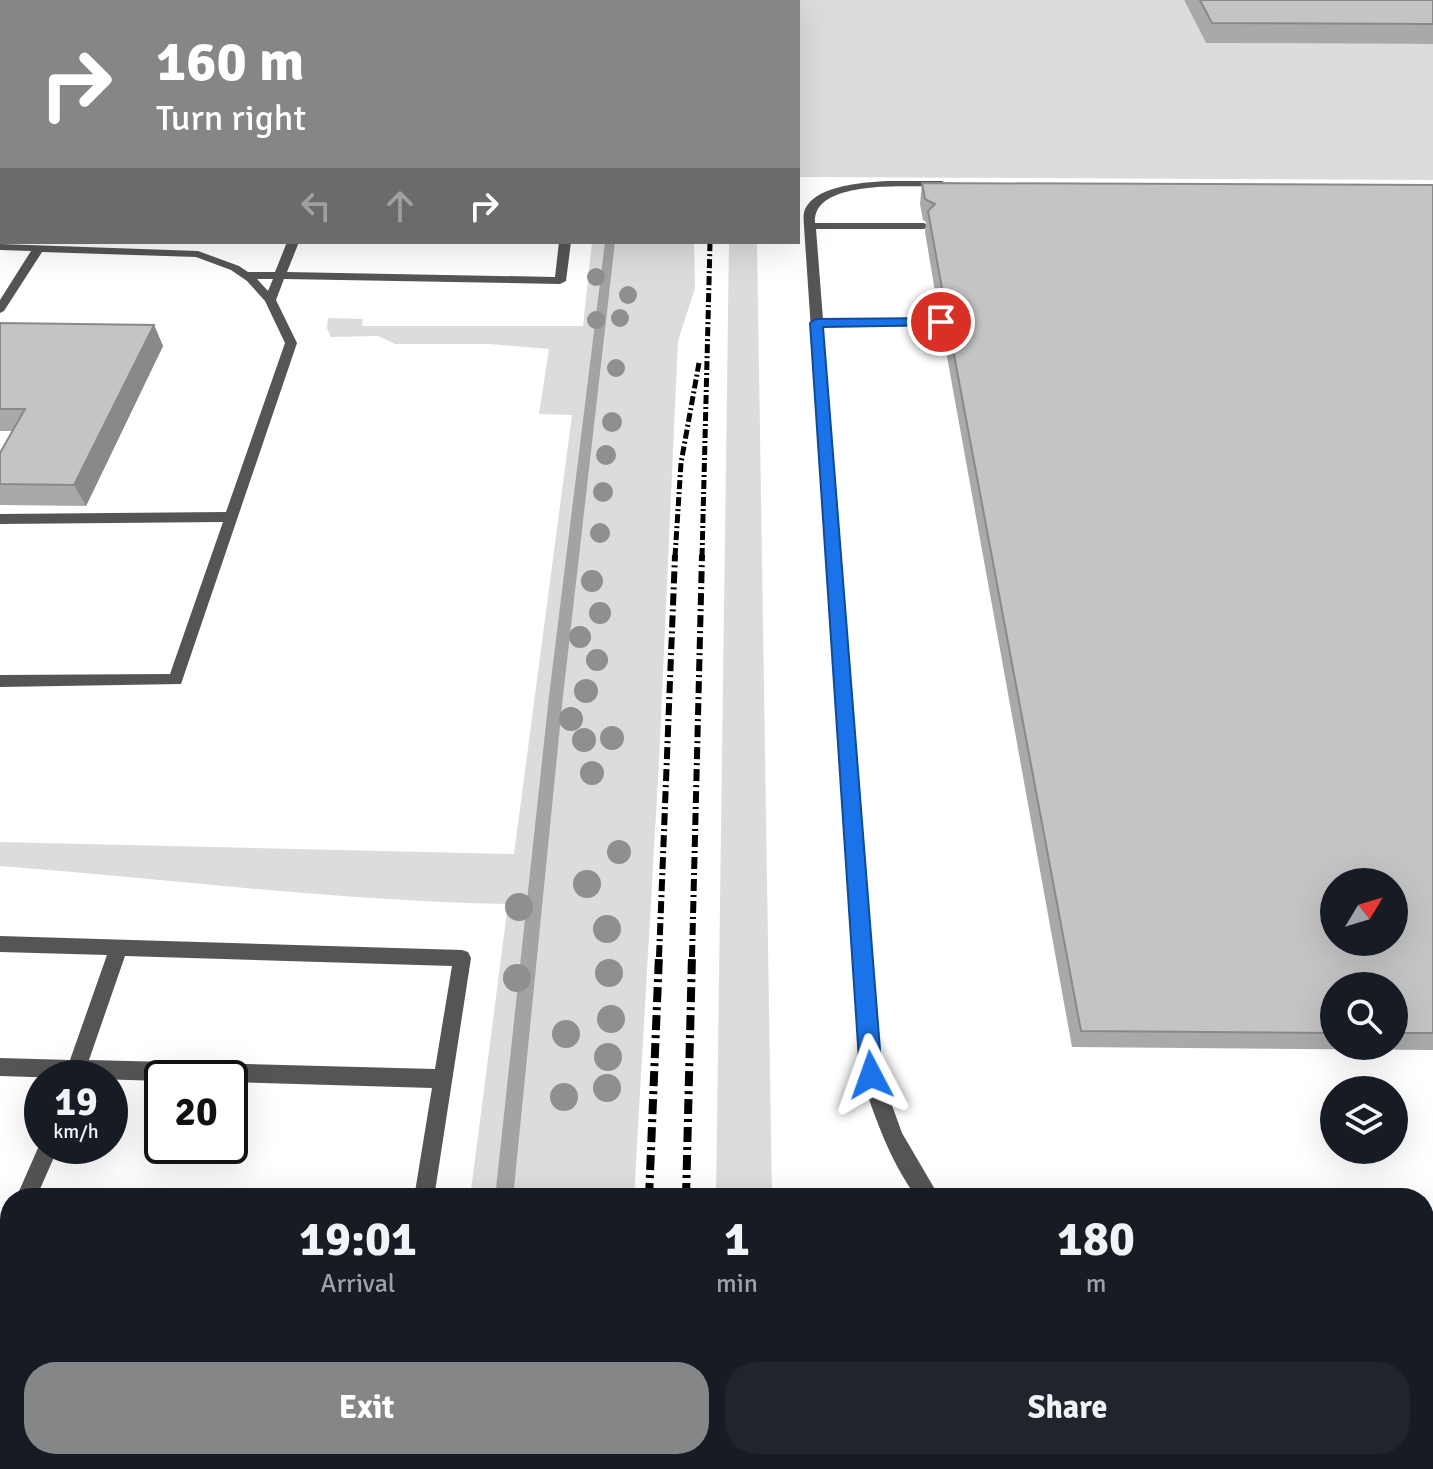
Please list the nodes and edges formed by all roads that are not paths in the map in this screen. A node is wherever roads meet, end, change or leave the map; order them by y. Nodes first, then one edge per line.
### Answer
1 (249, 0) edge
2 (275, 0) edge
3 (958, 184) edge
4 (809, 226) junction
5 (924, 226) edge
6 (292, 244) edge
7 (565, 244) edge
8 (0, 247) edge
9 (39, 248) junction
10 (246, 275) junction
11 (279, 278) junction
12 (270, 300) junction
13 (0, 309) edge
14 (941, 322) edge
15 (816, 323) junction
16 (231, 517) junction
17 (0, 519) edge
18 (0, 681) edge
19 (0, 944) edge
20 (119, 948) junction
21 (80, 1060) edge
22 (0, 1067) edge
23 (24, 1069) edge
24 (128, 1074) edge
25 (443, 1079) junction
26 (41, 1164) edge
27 (30, 1188) edge
28 (426, 1188) edge
29 (922, 1188) edge

1 - 2 lane
3 - 4 lane
4 - 5 lane
4 - 15 lane
6 - 11 lane
7 - 11 lane
8 - 9 lane
9 - 10 lane
9 - 13 lane
10 - 11 lane
10 - 12 lane
11 - 12 lane
12 - 16 lane
14 - 15 lane
15 - 29 lane
16 - 17 lane
16 - 18 lane
19 - 20 lane
20 - 21 lane
20 - 25 lane
22 - 23 lane
24 - 25 lane
25 - 28 lane
26 - 27 lane

